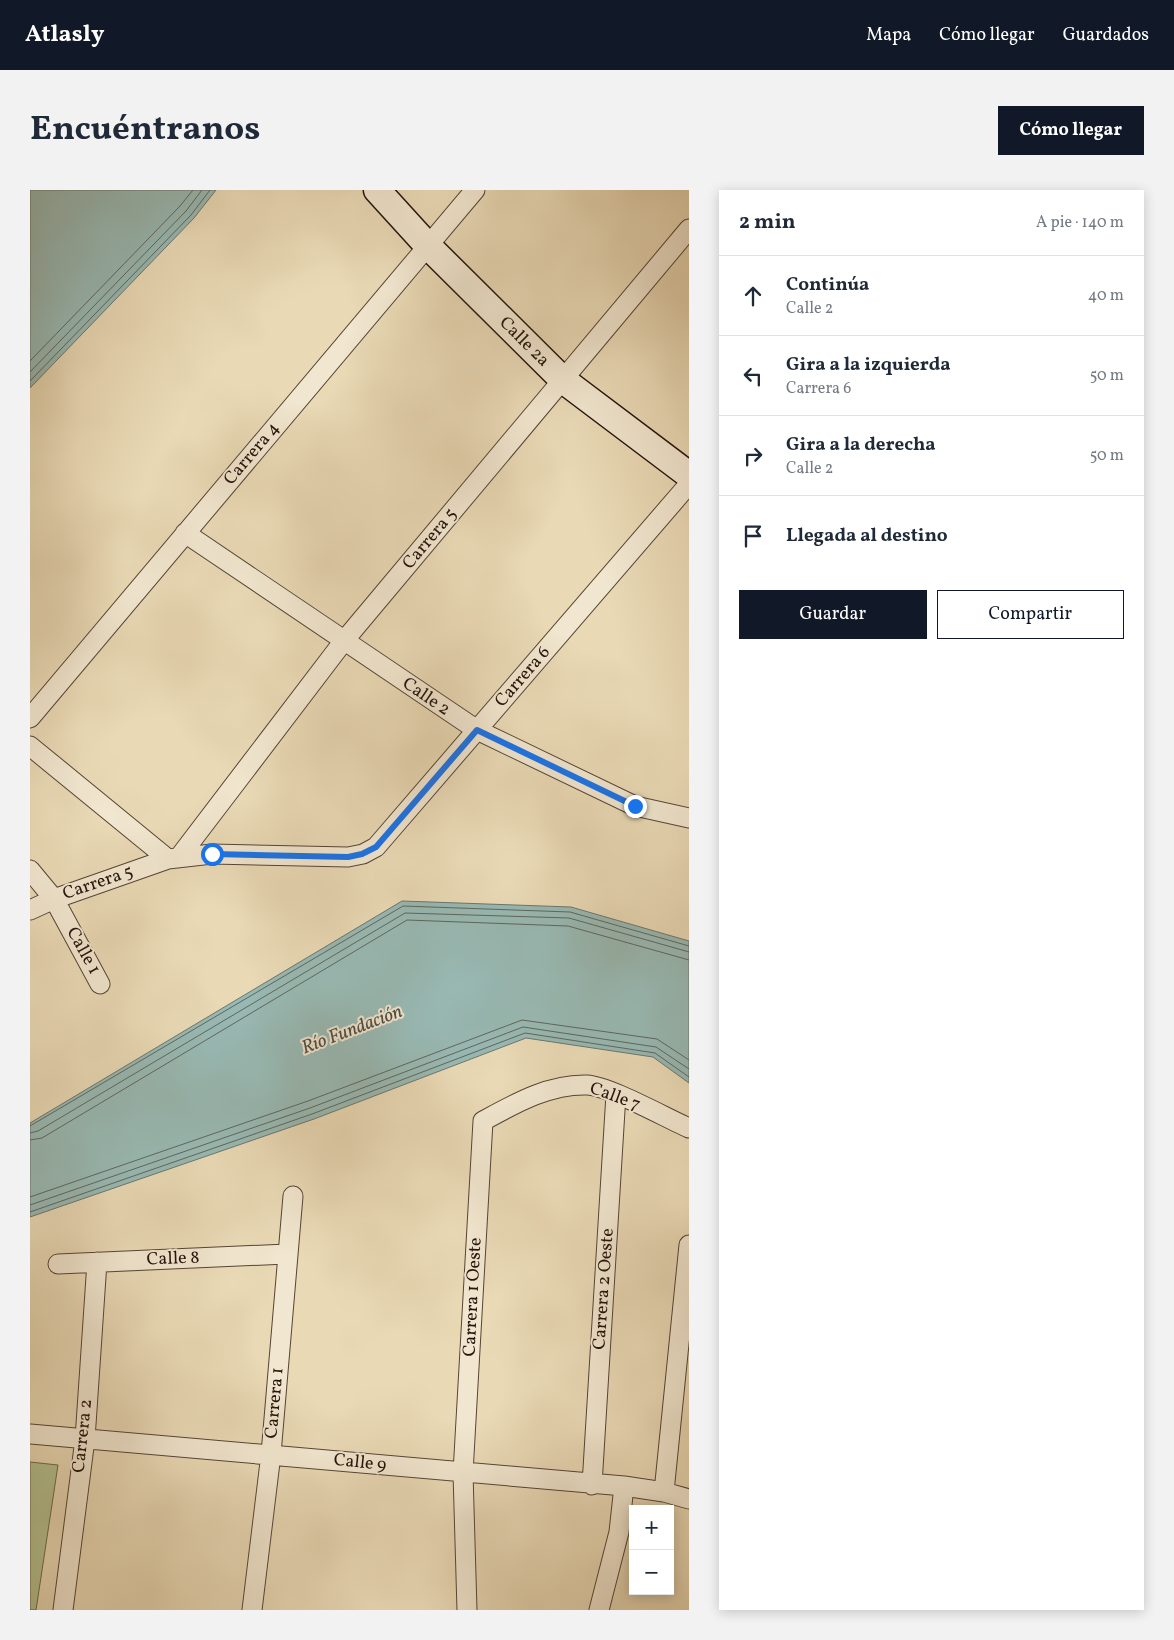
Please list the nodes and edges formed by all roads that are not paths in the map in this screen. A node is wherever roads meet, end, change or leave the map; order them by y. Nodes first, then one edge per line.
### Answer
1 (377, 190) edge
2 (475, 190) edge
3 (689, 229) edge
4 (428, 246) junction
5 (563, 380) junction
6 (689, 475) edge
7 (689, 484) edge
8 (185, 533) junction
9 (343, 642) junction
10 (30, 718) edge
11 (477, 730) junction
12 (30, 746) edge
13 (689, 818) edge
14 (174, 858) junction
15 (30, 870) edge
16 (54, 899) junction
17 (30, 910) edge
18 (100, 984) dead end
19 (616, 1094) junction
20 (483, 1121) joint
21 (689, 1128) edge
22 (293, 1196) dead end
23 (689, 1245) edge
24 (288, 1254) junction
25 (97, 1262) junction
26 (58, 1264) dead end
27 (30, 1434) edge
28 (84, 1439) junction
29 (271, 1454) junction
30 (463, 1473) junction
31 (592, 1485) junction
32 (624, 1486) junction
33 (664, 1492) junction
34 (689, 1499) edge
35 (63, 1610) edge
36 (252, 1610) edge
37 (467, 1610) edge
38 (599, 1610) edge

1 - 4 main road, Calle 2a
2 - 4 street, Carrera 4
3 - 5 street, Carrera 5
4 - 5 main road, Calle 2a
4 - 8 street, Carrera 4
5 - 6 main road, Calle 2a
5 - 9 street, Carrera 5
7 - 11 street, Carrera 6
8 - 9 street, Calle 2
8 - 10 street, Carrera 4
9 - 11 street, Calle 2
9 - 14 street, Carrera 5
11 - 13 street, Calle 2
11 - 14 street, Carrera 6
12 - 14 street
14 - 16 street, Carrera 5
15 - 16 street, Calle 1
16 - 17 street, Carrera 5
16 - 18 street, Calle 1
19 - 20 street, Calle 7
19 - 21 street, Calle 7
19 - 31 street, Carrera 2 Oeste
20 - 30 street, Carrera 1 Oeste
22 - 24 street, Carrera 1
23 - 33 street
24 - 25 street, Calle 8
24 - 29 street, Carrera 1
25 - 26 street, Calle 8
25 - 28 street, Carrera 2
27 - 28 street, Calle 9
28 - 29 street, Calle 9
28 - 35 street, Carrera 2
29 - 30 street, Calle 9
29 - 36 street, Carrera 1
30 - 31 street, Calle 9
30 - 37 street, Carrera 1 Oeste
31 - 32 street, Calle 9
32 - 33 street, Calle 9
32 - 38 street
33 - 34 street, Calle 9

